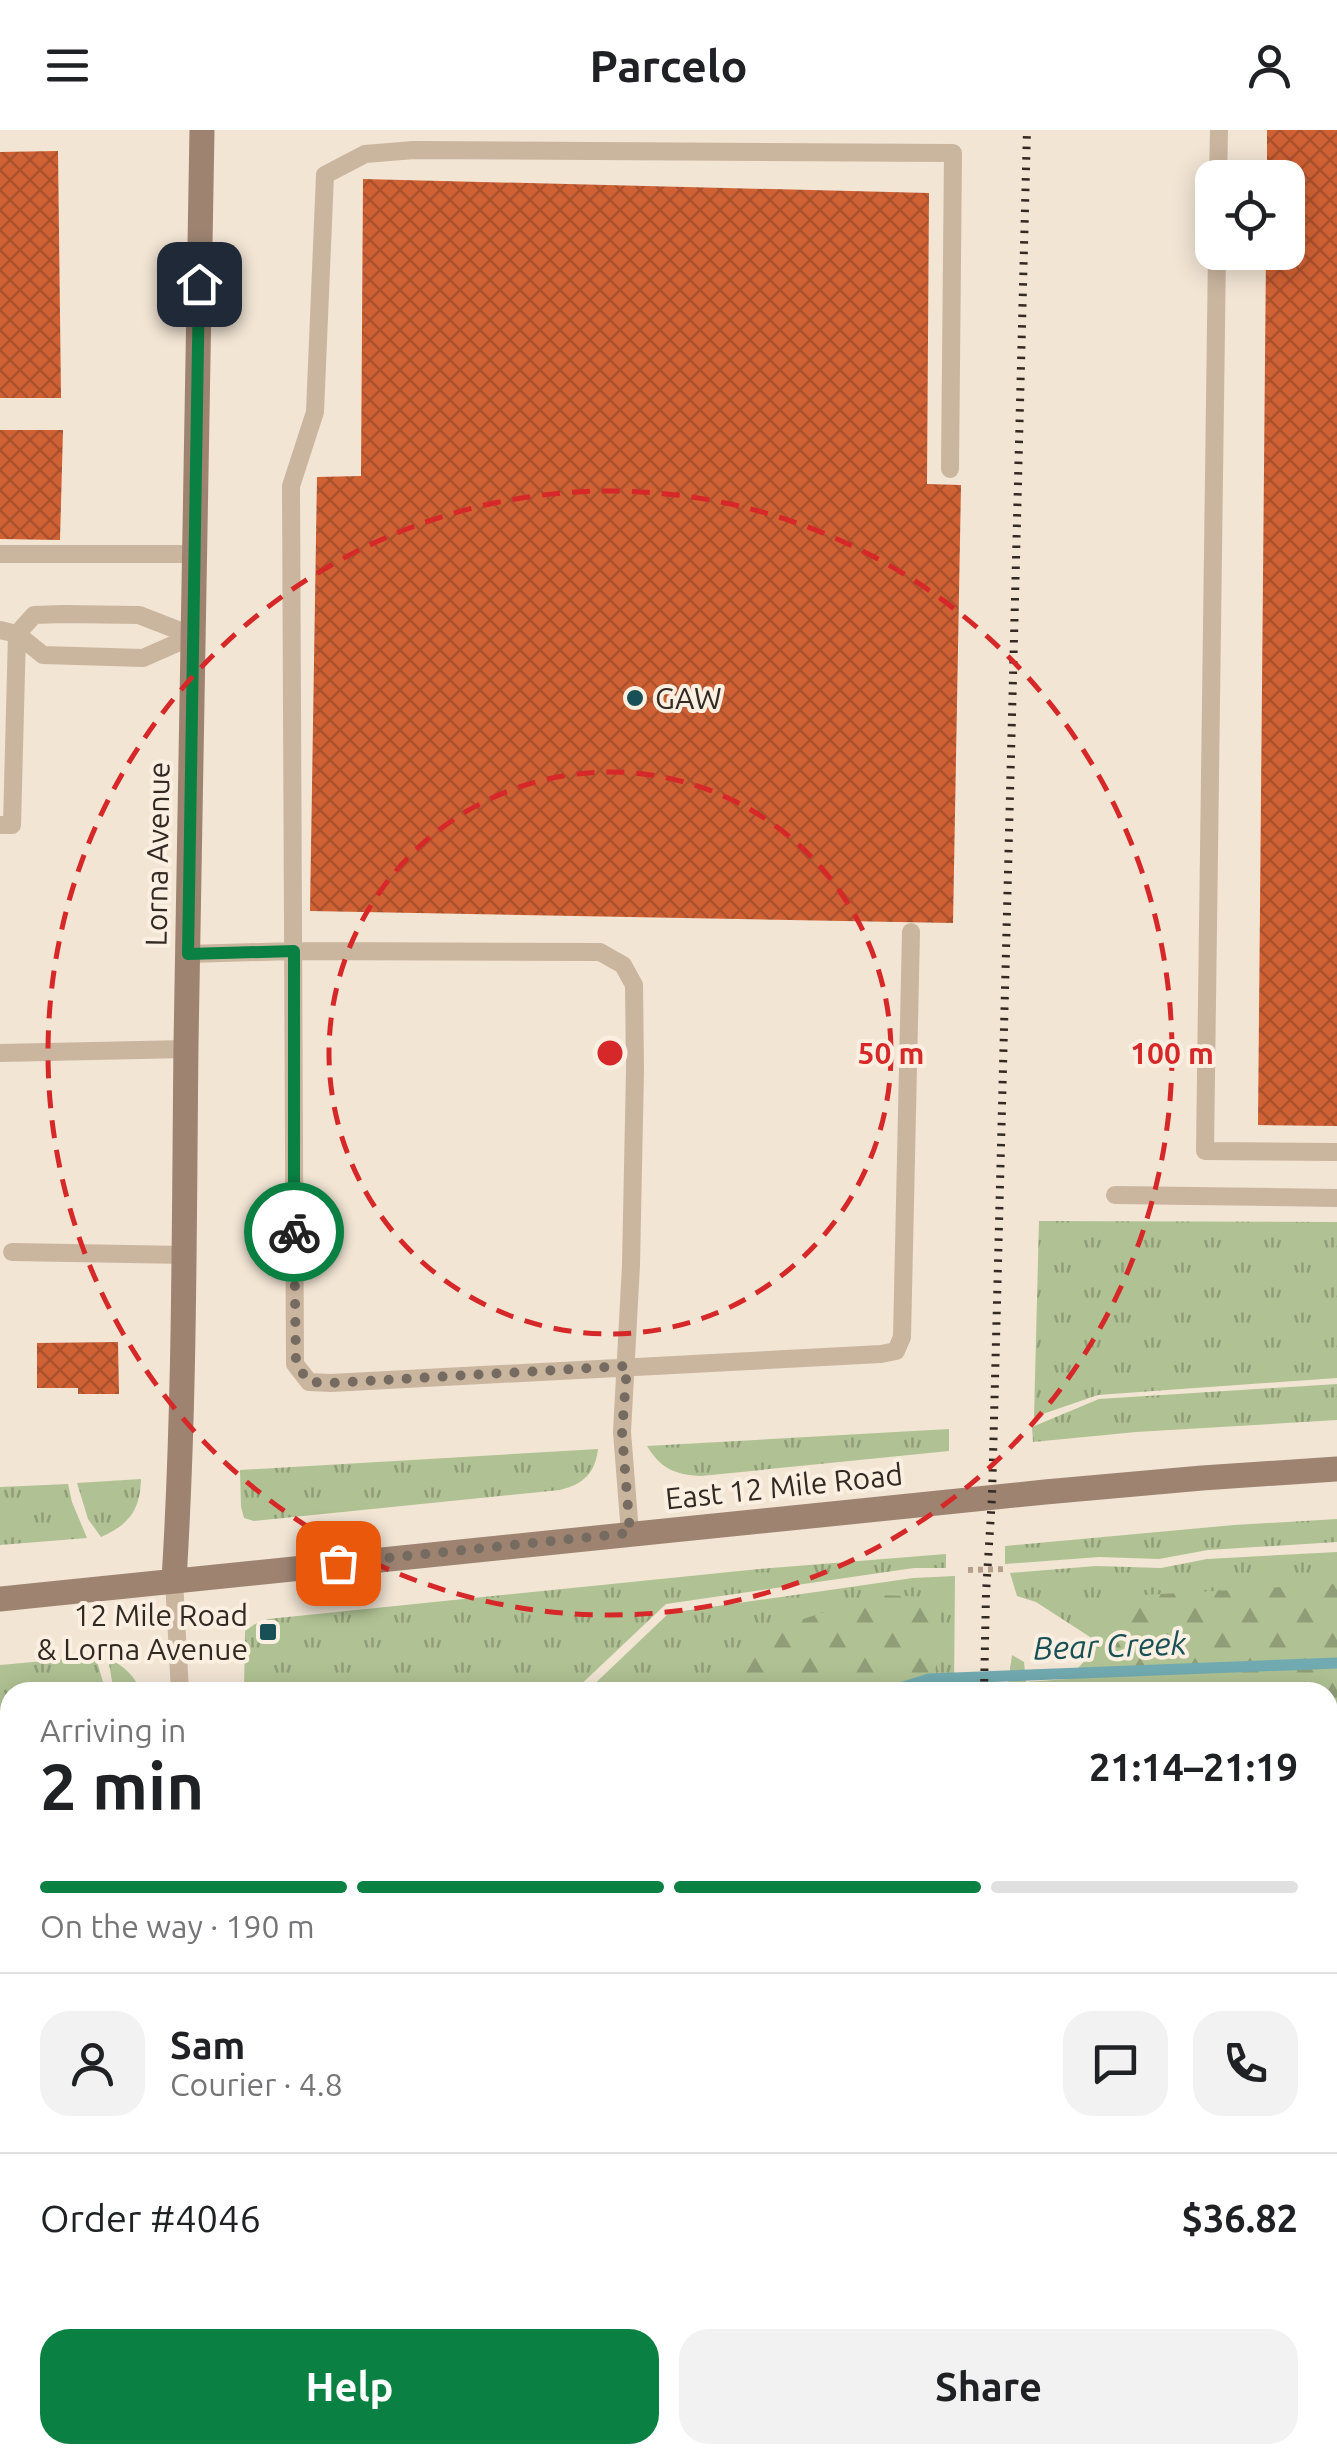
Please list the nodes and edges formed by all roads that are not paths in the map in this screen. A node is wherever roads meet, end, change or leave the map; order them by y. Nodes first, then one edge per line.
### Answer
1 (202, 130) edge
2 (1218, 130) edge
3 (1218, 160) edge
4 (1217, 270) edge
5 (950, 469) dead end
6 (0, 554) edge
7 (194, 554) junction
8 (9, 632) edge
9 (193, 636) junction
10 (0, 825) edge
11 (911, 932) dead end
12 (294, 951) junction
13 (188, 954) junction
14 (186, 1049) junction
15 (0, 1053) edge
16 (1337, 1152) edge
17 (1114, 1195) dead end
18 (1337, 1198) edge
19 (12, 1252) dead end
20 (186, 1255) junction
21 (627, 1366) junction
22 (1337, 1469) edge
23 (630, 1533) junction
24 (174, 1580) junction
25 (0, 1598) edge
26 (179, 1682) edge

1 - 7 street, Lorna Avenue
2 - 3 lane
4 - 16 lane
5 - 12 lane
6 - 7 lane
7 - 9 street, Lorna Avenue
8 - 9 lane
8 - 9 lane
8 - 10 lane
9 - 13 street, Lorna Avenue
11 - 21 lane
12 - 13 lane
12 - 21 lane
12 - 21 lane
13 - 14 street, Lorna Avenue
14 - 15 lane
14 - 20 street, Lorna Avenue
17 - 18 lane
19 - 20 lane
20 - 24 street, Lorna Avenue
21 - 23 lane
22 - 23 street, East 12 Mile Road
23 - 24 street, East 12 Mile Road
24 - 25 street, East 12 Mile Road
24 - 26 lane

